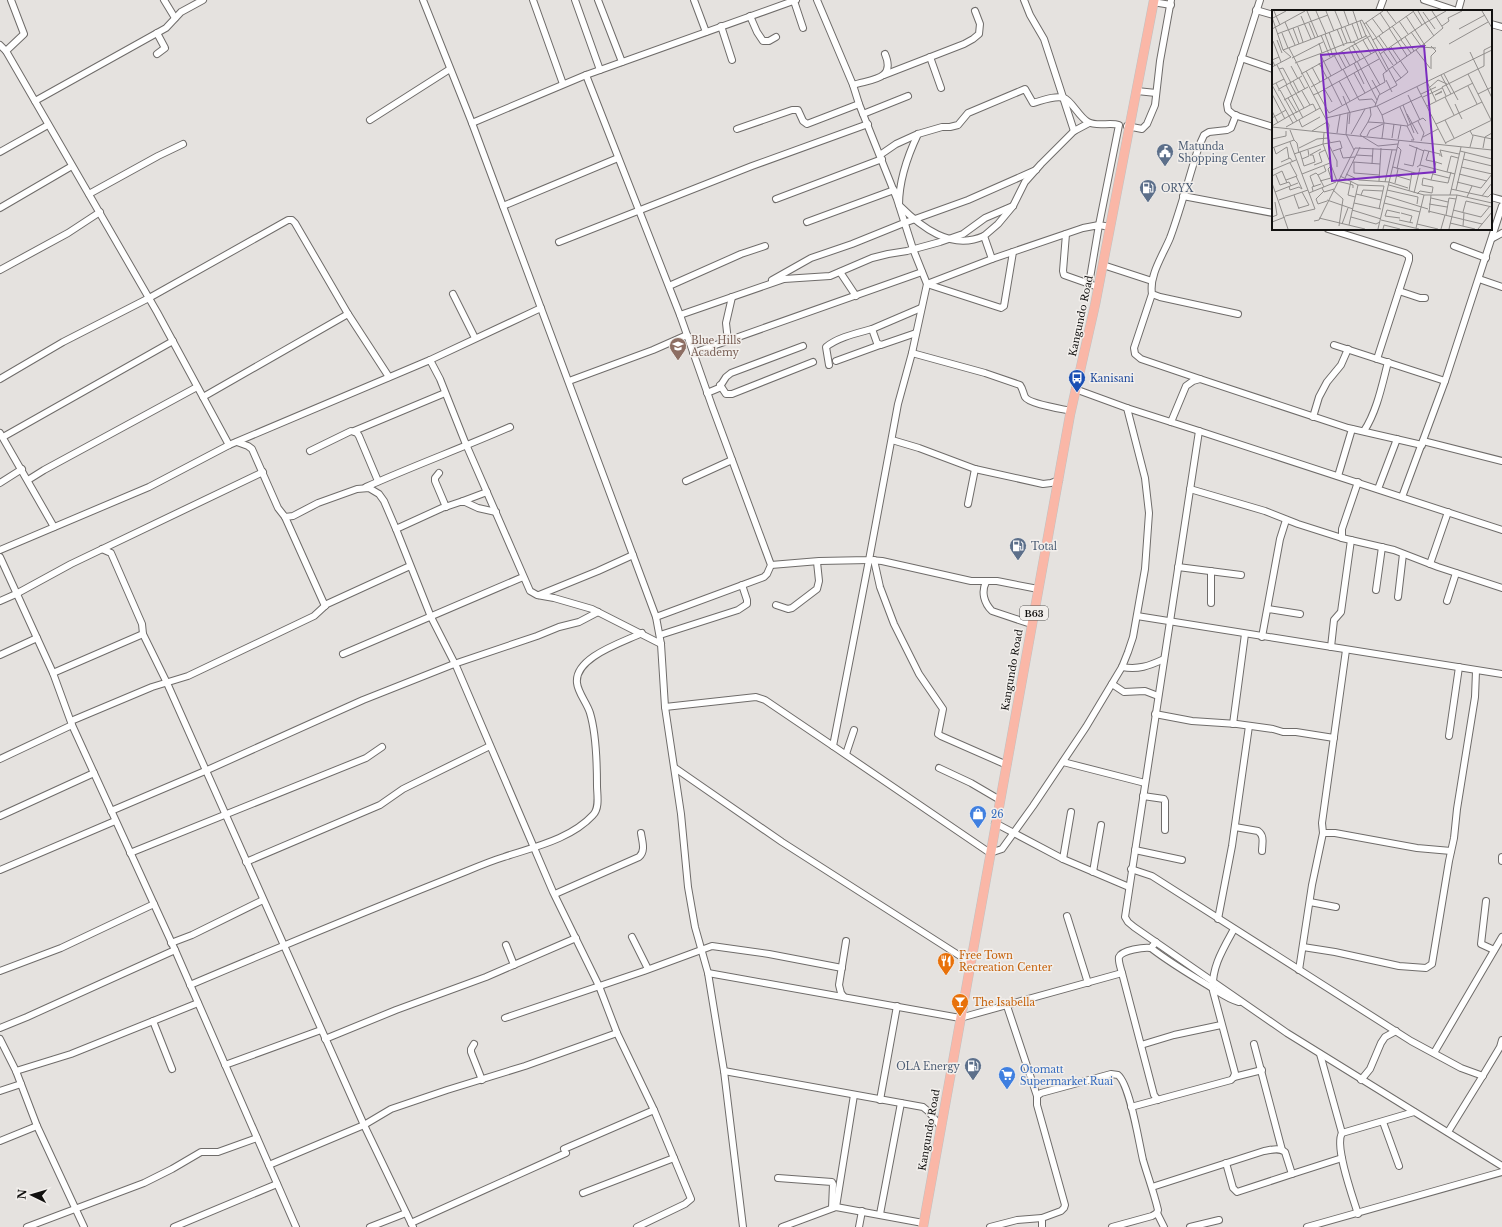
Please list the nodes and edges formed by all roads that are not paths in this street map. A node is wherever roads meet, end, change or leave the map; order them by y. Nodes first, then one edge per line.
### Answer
1 (11, 0) edge
2 (164, 0) edge
3 (203, 0) edge
4 (533, 0) edge
5 (575, 0) edge
6 (598, 0) edge
7 (694, 0) edge
8 (795, 0) edge
9 (817, 0) edge
10 (1024, 0) edge
11 (1260, 0) edge
12 (1382, 0) edge
13 (1424, 0) edge
14 (1461, 0) edge
15 (426, 1) edge
16 (1153, 1) edge
17 (1171, 2) edge
18 (1256, 10) junction
19 (1379, 10) edge
20 (1454, 10) edge
21 (1457, 10) edge
22 (975, 11) dead end
23 (750, 16) junction
24 (1272, 16) edge
25 (175, 18) junction
26 (1492, 24) edge
27 (722, 26) junction
28 (1502, 27) edge
29 (803, 28) dead end
30 (706, 32) junction
31 (157, 33) junction
32 (776, 37) dead end
33 (0, 45) edge
34 (6, 51) junction
35 (157, 54) dead end
36 (885, 54) dead end
37 (930, 57) junction
38 (1241, 58) junction
39 (732, 60) dead end
40 (622, 62) junction
41 (450, 69) junction
42 (600, 70) junction
43 (1272, 70) edge
44 (586, 75) junction
45 (884, 75) junction
46 (563, 84) junction
47 (853, 85) junction
48 (941, 88) dead end
49 (1137, 91) junction
50 (1156, 93) junction
51 (908, 96) dead end
52 (1063, 97) junction
53 (35, 101) junction
54 (859, 104) junction
55 (863, 114) junction
56 (1236, 115) junction
57 (370, 120) dead end
58 (472, 123) junction
59 (1089, 123) junction
60 (868, 124) junction
61 (48, 125) junction
62 (1119, 125) junction
63 (1130, 126) junction
64 (1272, 127) edge
65 (737, 129) dead end
66 (1074, 132) junction
67 (918, 134) junction
68 (183, 144) dead end
69 (0, 152) edge
70 (881, 157) junction
71 (618, 158) junction
72 (72, 166) junction
73 (1036, 170) junction
74 (894, 190) junction
75 (88, 194) junction
76 (1183, 196) junction
77 (1492, 196) edge
78 (776, 199) dead end
79 (1502, 200) edge
80 (899, 205) junction
81 (503, 206) junction
82 (1013, 206) junction
83 (1502, 206) edge
84 (0, 208) edge
85 (638, 210) junction
86 (100, 212) junction
87 (1272, 214) edge
88 (913, 220) junction
89 (807, 222) dead end
90 (904, 223) junction
91 (1099, 225) junction
92 (1110, 227) junction
93 (1331, 230) edge
94 (1502, 233) edge
95 (1066, 234) junction
96 (984, 236) junction
97 (1493, 238) junction
98 (949, 239) junction
99 (559, 242) dead end
100 (765, 246) dead end
101 (1454, 246) dead end
102 (913, 249) junction
103 (1013, 252) junction
104 (1486, 258) junction
105 (992, 259) junction
106 (1103, 265) junction
107 (0, 270) edge
108 (840, 272) junction
109 (922, 272) junction
110 (1479, 279) junction
111 (1152, 281) junction
112 (927, 284) junction
113 (764, 285) junction
114 (1094, 285) junction
115 (668, 286) junction
116 (1502, 287) edge
117 (1399, 291) junction
118 (453, 294) dead end
119 (1152, 294) junction
120 (856, 296) junction
121 (732, 297) junction
122 (149, 298) junction
123 (1425, 298) dead end
124 (541, 308) junction
125 (921, 308) junction
126 (348, 314) junction
127 (1238, 314) dead end
128 (680, 315) junction
129 (872, 329) junction
130 (916, 333) junction
131 (687, 335) junction
132 (476, 338) junction
133 (172, 341) junction
134 (728, 341) junction
135 (880, 345) junction
136 (1334, 345) dead end
137 (803, 346) dead end
138 (1348, 349) junction
139 (693, 353) junction
140 (912, 353) junction
141 (1377, 359) junction
142 (430, 360) junction
143 (836, 361) dead end
144 (813, 362) dead end
145 (1388, 362) junction
146 (829, 365) dead end
147 (1182, 372) junction
148 (389, 377) junction
149 (0, 378) edge
150 (1200, 379) junction
151 (569, 381) junction
152 (1445, 381) junction
153 (720, 386) junction
154 (1186, 386) junction
155 (197, 387) junction
156 (1076, 389) junction
157 (445, 393) junction
158 (707, 393) junction
159 (203, 397) junction
160 (1127, 408) junction
161 (1071, 411) junction
162 (1313, 417) junction
163 (1171, 422) junction
164 (510, 427) dead end
165 (1352, 429) junction
166 (354, 431) junction
167 (1199, 431) junction
168 (1364, 431) junction
169 (1, 435) edge
170 (1397, 438) junction
171 (892, 440) junction
172 (237, 442) junction
173 (1423, 443) junction
174 (229, 445) junction
175 (467, 446) junction
176 (310, 452) dead end
177 (732, 460) junction
178 (1502, 461) edge
179 (22, 469) junction
180 (975, 469) junction
181 (263, 472) junction
182 (439, 473) dead end
183 (1338, 476) junction
184 (28, 480) junction
185 (1059, 480) junction
186 (378, 481) junction
187 (686, 481) dead end
188 (1358, 482) junction
189 (0, 483) edge
190 (364, 488) junction
191 (1190, 489) junction
192 (1378, 489) junction
193 (487, 492) junction
194 (1402, 497) junction
195 (463, 501) junction
196 (968, 504) dead end
197 (446, 507) junction
198 (496, 512) junction
199 (1448, 512) junction
200 (285, 517) junction
201 (1286, 520) junction
202 (54, 526) junction
203 (396, 529) junction
204 (1502, 530) edge
205 (1342, 538) junction
206 (1351, 540) junction
207 (1382, 547) junction
208 (102, 549) junction
209 (0, 550) edge
210 (1403, 554) junction
211 (633, 555) junction
212 (0, 558) edge
213 (872, 560) junction
214 (817, 562) junction
215 (1430, 564) junction
216 (410, 566) junction
217 (771, 566) junction
218 (1178, 567) junction
219 (1211, 571) junction
220 (1456, 573) junction
221 (1241, 575) dead end
222 (523, 577) junction
223 (986, 582) junction
224 (742, 585) junction
225 (1502, 588) edge
226 (1038, 589) junction
227 (1376, 590) dead end
228 (16, 594) junction
229 (539, 595) junction
230 (1398, 597) dead end
231 (0, 601) edge
232 (1447, 601) dead end
233 (1211, 603) dead end
234 (776, 605) dead end
235 (325, 606) junction
236 (1268, 609) junction
237 (598, 612) junction
238 (1300, 614) dead end
239 (1137, 616) junction
240 (431, 617) junction
241 (656, 617) junction
242 (1170, 621) junction
243 (1031, 624) junction
244 (642, 633) junction
245 (143, 634) junction
246 (1245, 634) junction
247 (660, 635) junction
248 (1262, 637) junction
249 (37, 638) junction
250 (661, 644) junction
251 (1330, 647) junction
252 (1346, 650) junction
253 (343, 654) dead end
254 (0, 655) edge
255 (1164, 660) junction
256 (454, 664) junction
257 (1122, 666) junction
258 (1459, 667) junction
259 (1476, 671) junction
260 (53, 673) junction
261 (1502, 674) edge
262 (167, 683) junction
263 (1112, 684) junction
264 (1158, 696) junction
265 (665, 707) junction
266 (1155, 714) junction
267 (72, 723) junction
268 (1233, 724) junction
269 (1249, 726) junction
270 (854, 730) dead end
271 (1449, 736) dead end
272 (1334, 738) junction
273 (490, 746) junction
274 (834, 746) junction
275 (382, 747) dead end
276 (846, 754) junction
277 (0, 759) edge
278 (1063, 762) junction
279 (1006, 765) junction
280 (675, 768) junction
281 (940, 768) dead end
282 (205, 771) junction
283 (94, 773) junction
284 (1145, 782) junction
285 (1143, 796) junction
286 (1000, 800) junction
287 (111, 811) junction
288 (1071, 812) dead end
289 (225, 814) junction
290 (0, 816) edge
291 (115, 821) junction
292 (995, 823) junction
293 (1101, 824) dead end
294 (1235, 827) junction
295 (1165, 830) dead end
296 (640, 833) dead end
297 (1323, 833) junction
298 (1013, 834) junction
299 (534, 847) junction
300 (1134, 850) junction
301 (1262, 851) dead end
302 (1450, 851) junction
303 (130, 852) junction
304 (990, 853) junction
305 (1502, 857) edge
306 (1063, 860) junction
307 (1182, 860) dead end
308 (1502, 861) edge
309 (246, 862) junction
310 (1132, 869) junction
311 (0, 870) edge
312 (1093, 872) junction
313 (1129, 888) junction
314 (554, 894) junction
315 (263, 900) junction
316 (1486, 901) dead end
317 (1310, 902) junction
318 (154, 904) junction
319 (1336, 907) dead end
320 (1067, 916) dead end
321 (1218, 919) junction
322 (1234, 929) junction
323 (632, 937) dead end
324 (1502, 937) edge
325 (576, 938) junction
326 (846, 941) dead end
327 (1156, 942) junction
328 (171, 943) junction
329 (284, 945) junction
330 (506, 946) dead end
331 (1303, 947) junction
332 (1151, 948) junction
333 (701, 949) junction
334 (175, 950) junction
335 (1494, 950) junction
336 (971, 963) junction
337 (514, 965) junction
338 (842, 968) junction
339 (648, 969) junction
340 (1300, 970) junction
341 (0, 971) edge
342 (708, 973) junction
343 (1122, 973) junction
344 (1212, 980) junction
345 (1088, 983) junction
346 (190, 985) junction
347 (599, 986) junction
348 (1212, 988) junction
349 (844, 997) junction
350 (198, 1003) junction
351 (1245, 1003) junction
352 (897, 1006) junction
353 (1007, 1006) junction
354 (505, 1018) dead end
355 (960, 1018) junction
356 (153, 1021) junction
357 (1221, 1025) junction
358 (0, 1028) edge
359 (321, 1030) junction
360 (1396, 1031) junction
361 (617, 1033) junction
362 (0, 1039) edge
363 (325, 1039) junction
364 (1502, 1040) edge
365 (474, 1044) dead end
366 (1254, 1044) dead end
367 (1141, 1046) junction
368 (1434, 1053) junction
369 (1320, 1054) junction
370 (225, 1065) junction
371 (172, 1069) dead end
372 (1262, 1070) junction
373 (16, 1071) junction
374 (724, 1071) junction
375 (1483, 1076) junction
376 (1234, 1077) junction
377 (482, 1080) junction
378 (1361, 1080) junction
379 (21, 1084) junction
380 (0, 1091) edge
381 (854, 1095) junction
382 (1037, 1096) junction
383 (1156, 1098) junction
384 (880, 1100) junction
385 (901, 1103) junction
386 (1132, 1107) junction
387 (654, 1110) junction
388 (1414, 1112) junction
389 (1383, 1122) junction
390 (364, 1125) junction
391 (37, 1126) junction
392 (941, 1127) junction
393 (1448, 1132) junction
394 (1342, 1133) junction
395 (257, 1138) junction
396 (0, 1141) edge
397 (1282, 1150) junction
398 (674, 1158) junction
399 (1342, 1158) junction
400 (1226, 1163) junction
401 (269, 1165) junction
402 (1399, 1166) dead end
403 (1502, 1166) edge
404 (1502, 1172) edge
405 (1292, 1174) junction
406 (778, 1178) dead end
407 (277, 1184) junction
408 (1152, 1187) junction
409 (583, 1193) dead end
410 (834, 1207) junction
411 (76, 1209) junction
412 (862, 1211) junction
413 (406, 1213) junction
414 (1157, 1213) junction
415 (880, 1214) junction
416 (1358, 1214) junction
417 (1042, 1218) junction
418 (1219, 1220) dead end
419 (412, 1225) edge
420 (793, 1225) edge
421 (923, 1225) edge
422 (1327, 1225) edge
423 (27, 1227) edge
424 (84, 1227) edge
425 (174, 1227) edge
426 (296, 1227) edge
427 (370, 1227) edge
428 (637, 1227) edge
429 (743, 1227) edge
430 (782, 1227) edge
431 (859, 1227) edge
432 (990, 1227) edge
433 (1042, 1227) edge
434 (1112, 1227) edge
435 (1164, 1227) edge
436 (1190, 1227) edge
437 (1307, 1227) edge

1 - 34 street
2 - 25 street
3 - 25 street
4 - 46 street
5 - 42 street
6 - 40 street
7 - 30 street
8 - 23 street
8 - 29 street
9 - 47 street
10 - 52 street
11 - 18 street
12 - 19 street
13 - 20 street
14 - 21 street
15 - 41 street
16 - 17 street
16 - 49 highway, Kangundo Road / B63
17 - 50 street
18 - 24 street
18 - 38 street
22 - 37 street
23 - 27 street
23 - 32 street
25 - 31 street
26 - 28 street
27 - 30 street
27 - 39 street
30 - 40 street
31 - 35 street
31 - 53 street
33 - 34 street
34 - 53 street
36 - 45 street
37 - 45 street
37 - 48 street
38 - 43 street
38 - 56 street
40 - 42 street
41 - 57 street
41 - 58 street
42 - 44 street
44 - 46 street
44 - 71 street
45 - 47 street
46 - 58 street
47 - 54 street
49 - 50 street
49 - 63 highway, Kangundo Road / B63
50 - 63 street
51 - 55 street
52 - 59 street
52 - 66 street
52 - 67 street
53 - 61 street
54 - 55 street
54 - 65 street
55 - 60 street
56 - 64 street
56 - 76 street
58 - 81 street
59 - 62 street
59 - 66 street
60 - 70 street
60 - 85 street
61 - 69 street
61 - 72 street
62 - 63 street
62 - 91 street
63 - 92 highway, Kangundo Road / B63
66 - 73 street
67 - 70 street
67 - 80 street
68 - 75 street
70 - 74 street
70 - 78 street
71 - 81 street
71 - 85 street
72 - 75 street
72 - 84 street
73 - 82 street
73 - 88 street
74 - 80 street
74 - 89 street
75 - 86 street
76 - 87 street
76 - 111 street
77 - 79 street
80 - 88 street
80 - 90 street
81 - 124 street
82 - 96 street
82 - 98 street
83 - 97 street
85 - 99 street
85 - 115 street
86 - 107 street
86 - 122 street
88 - 90 street
88 - 98 street
90 - 102 street
90 - 113 street
91 - 92 street
91 - 95 street
91 - 114 street
92 - 106 highway, Kangundo Road / B63
93 - 117 street
94 - 97 street
95 - 103 street
95 - 114 street
96 - 98 street
96 - 105 street
97 - 104 street
98 - 102 street
100 - 115 street
101 - 104 street
102 - 108 street
102 - 109 street
103 - 105 street
103 - 112 street
104 - 110 street
105 - 112 street
106 - 111 street
106 - 114 highway, Kangundo Road / B63
108 - 113 street
108 - 120 street
109 - 112 street
109 - 120 street
110 - 116 street
110 - 152 street
111 - 119 street
112 - 125 street
113 - 121 street
114 - 156 highway, Kangundo Road / B63
115 - 128 street
117 - 123 street
117 - 141 street
118 - 132 street
119 - 127 street
119 - 147 street
120 - 134 street
121 - 128 street
121 - 134 street
122 - 126 street
122 - 133 street
122 - 149 street
124 - 132 street
124 - 151 street
125 - 129 street
125 - 130 street
126 - 148 street
126 - 159 street
128 - 131 street
129 - 135 street
129 - 146 street
130 - 135 street
130 - 140 street
131 - 139 street
131 - 151 street
132 - 142 street
133 - 155 street
133 - 169 street
134 - 139 street
135 - 143 street
136 - 138 street
137 - 153 street
138 - 141 street
138 - 162 street
139 - 158 street
140 - 161 street
140 - 171 street
141 - 145 street
142 - 148 street
142 - 157 street
144 - 153 street
145 - 152 street
145 - 168 street
147 - 150 street
147 - 154 street
148 - 172 street
150 - 154 street
150 - 162 street
151 - 211 street
152 - 173 street
153 - 158 street
154 - 163 street
155 - 159 street
155 - 184 street
156 - 160 street
156 - 161 highway, Kangundo Road / B63
157 - 166 street
157 - 175 street
158 - 177 street
159 - 174 street
160 - 163 street
160 - 239 street
161 - 185 highway, Kangundo Road / B63
162 - 165 street
163 - 167 street
164 - 175 street
165 - 168 street
165 - 183 street
166 - 176 street
166 - 186 street
167 - 183 street
167 - 191 street
168 - 170 street
169 - 179 street
170 - 173 street
170 - 192 street
171 - 180 street
171 - 213 street
172 - 174 street
172 - 181 street
173 - 178 street
173 - 194 street
174 - 202 street
175 - 186 street
175 - 193 street
177 - 187 street
177 - 217 street
179 - 184 street
179 - 189 street
180 - 185 street
180 - 196 street
181 - 200 street
181 - 208 street
182 - 197 street
183 - 188 street
184 - 202 street
185 - 226 highway, Kangundo Road / B63
186 - 190 street
188 - 192 street
188 - 205 street
190 - 200 street
190 - 203 street
191 - 201 street
191 - 218 street
192 - 194 street
193 - 195 street
193 - 198 street
194 - 199 street
195 - 197 street
195 - 198 street
197 - 203 street
198 - 222 street
199 - 204 street
199 - 215 street
200 - 235 street
201 - 205 street
201 - 236 street
202 - 209 street
203 - 216 street
205 - 206 street
206 - 207 street
206 - 251 street
207 - 210 street
207 - 227 street
208 - 228 street
208 - 245 street
210 - 215 street
210 - 230 street
211 - 229 street
211 - 241 street
212 - 228 street
213 - 214 street
213 - 223 street
213 - 274 street
213 - 279 street
214 - 217 street
214 - 234 street
215 - 220 street
216 - 235 street
216 - 240 street
217 - 224 street
218 - 219 street
218 - 242 street
219 - 221 street
219 - 233 street
220 - 225 street
220 - 232 street
222 - 229 street
222 - 240 street
223 - 226 street
223 - 243 street
224 - 241 street
224 - 247 street
226 - 243 highway, Kangundo Road / B63
228 - 231 street
228 - 249 street
229 - 237 street
235 - 262 street
236 - 238 street
236 - 248 street
237 - 244 street
237 - 256 street
239 - 242 street
239 - 257 street
240 - 253 street
240 - 256 street
241 - 247 street
242 - 246 street
242 - 255 street
243 - 279 highway, Kangundo Road / B63
244 - 250 street
244 - 299 street
245 - 260 street
245 - 262 street
246 - 248 street
246 - 268 street
247 - 250 street
248 - 251 street
249 - 254 street
249 - 260 street
250 - 265 street
251 - 252 street
252 - 258 street
252 - 272 street
255 - 257 street
255 - 264 street
256 - 273 street
256 - 282 street
257 - 263 street
258 - 259 street
258 - 271 street
259 - 261 street
259 - 302 street
260 - 267 street
262 - 267 street
262 - 282 street
263 - 264 street
263 - 278 street
264 - 266 street
265 - 274 street
265 - 280 street
266 - 268 street
266 - 284 street
267 - 277 street
267 - 283 street
268 - 269 street
269 - 272 street
269 - 294 street
270 - 276 street
272 - 297 street
273 - 299 street
273 - 309 street
274 - 276 street
275 - 289 street
276 - 304 street
278 - 284 street
278 - 298 street
279 - 286 highway, Kangundo Road / B63
280 - 333 street
280 - 336 street
281 - 286 street
282 - 287 street
282 - 289 street
283 - 287 street
283 - 290 street
284 - 285 street
285 - 295 street
285 - 300 street
286 - 292 highway, Kangundo Road / B63
287 - 291 street
288 - 306 street
289 - 303 street
289 - 309 street
291 - 303 street
291 - 311 street
292 - 298 street
292 - 304 highway, Kangundo Road / B63
293 - 312 street
294 - 301 street
294 - 321 street
296 - 314 street
297 - 302 street
297 - 317 street
298 - 304 street
298 - 306 street
299 - 314 street
299 - 329 street
300 - 307 street
300 - 310 street
302 - 331 street
303 - 318 street
304 - 336 highway, Kangundo Road / B63
305 - 308 street
306 - 312 street
309 - 315 street
310 - 313 street
310 - 321 street
312 - 313 street
313 - 327 street
314 - 325 street
315 - 328 street
315 - 329 street
316 - 335 street
317 - 319 street
317 - 331 street
318 - 328 street
318 - 341 street
320 - 345 street
321 - 322 street
322 - 340 street
322 - 344 street
323 - 339 street
324 - 335 street
325 - 337 street
325 - 347 street
326 - 338 street
327 - 332 street
327 - 344 street
328 - 334 street
329 - 346 street
329 - 359 street
330 - 337 street
331 - 340 street
332 - 343 street
332 - 348 street
333 - 338 street
333 - 339 street
333 - 342 street
334 - 346 street
334 - 358 street
335 - 368 street
336 - 355 highway, Kangundo Road / B63
337 - 363 street
338 - 349 street
339 - 347 street
340 - 360 street
342 - 349 street
342 - 374 street
343 - 345 street
343 - 367 street
344 - 348 street
344 - 351 street
345 - 353 street
346 - 350 street
347 - 354 street
347 - 361 street
348 - 351 street
348 - 357 street
349 - 352 street
350 - 356 street
350 - 370 street
351 - 369 street
352 - 355 street
352 - 384 street
353 - 355 street
353 - 382 street
355 - 392 highway, Kangundo Road / B63
356 - 371 street
356 - 373 street
357 - 367 street
357 - 376 street
359 - 363 street
359 - 370 street
360 - 368 street
360 - 378 street
361 - 377 street
361 - 387 street
362 - 373 street
363 - 390 street
364 - 375 street
365 - 377 street
366 - 372 street
367 - 383 street
368 - 375 street
369 - 378 street
369 - 394 street
370 - 395 street
372 - 376 street
372 - 397 street
373 - 379 street
374 - 381 street
374 - 429 street
375 - 393 street
376 - 383 street
377 - 390 street
378 - 388 street
379 - 380 street
379 - 391 street
381 - 384 street
381 - 410 street
382 - 386 street
382 - 417 street
383 - 386 street
384 - 385 street
385 - 392 street
385 - 415 street
386 - 408 street
387 - 398 street
387 - 419 street
388 - 389 street
388 - 393 street
389 - 394 street
389 - 402 street
390 - 401 street
390 - 413 street
391 - 396 street
391 - 411 street
392 - 421 highway, Kangundo Road / B63
393 - 403 street
394 - 399 street
395 - 401 street
395 - 411 street
397 - 400 street
397 - 405 street
398 - 409 street
398 - 428 street
399 - 405 street
399 - 416 street
400 - 405 street
400 - 408 street
401 - 407 street
404 - 416 street
406 - 410 street
407 - 425 street
407 - 426 street
408 - 414 street
410 - 412 street
410 - 420 street
411 - 423 street
411 - 424 street
412 - 415 street
412 - 431 street
413 - 419 street
413 - 427 street
414 - 434 street
414 - 435 street
415 - 421 street
416 - 422 street
417 - 432 street
417 - 433 street
418 - 436 street
420 - 430 street
422 - 437 street

